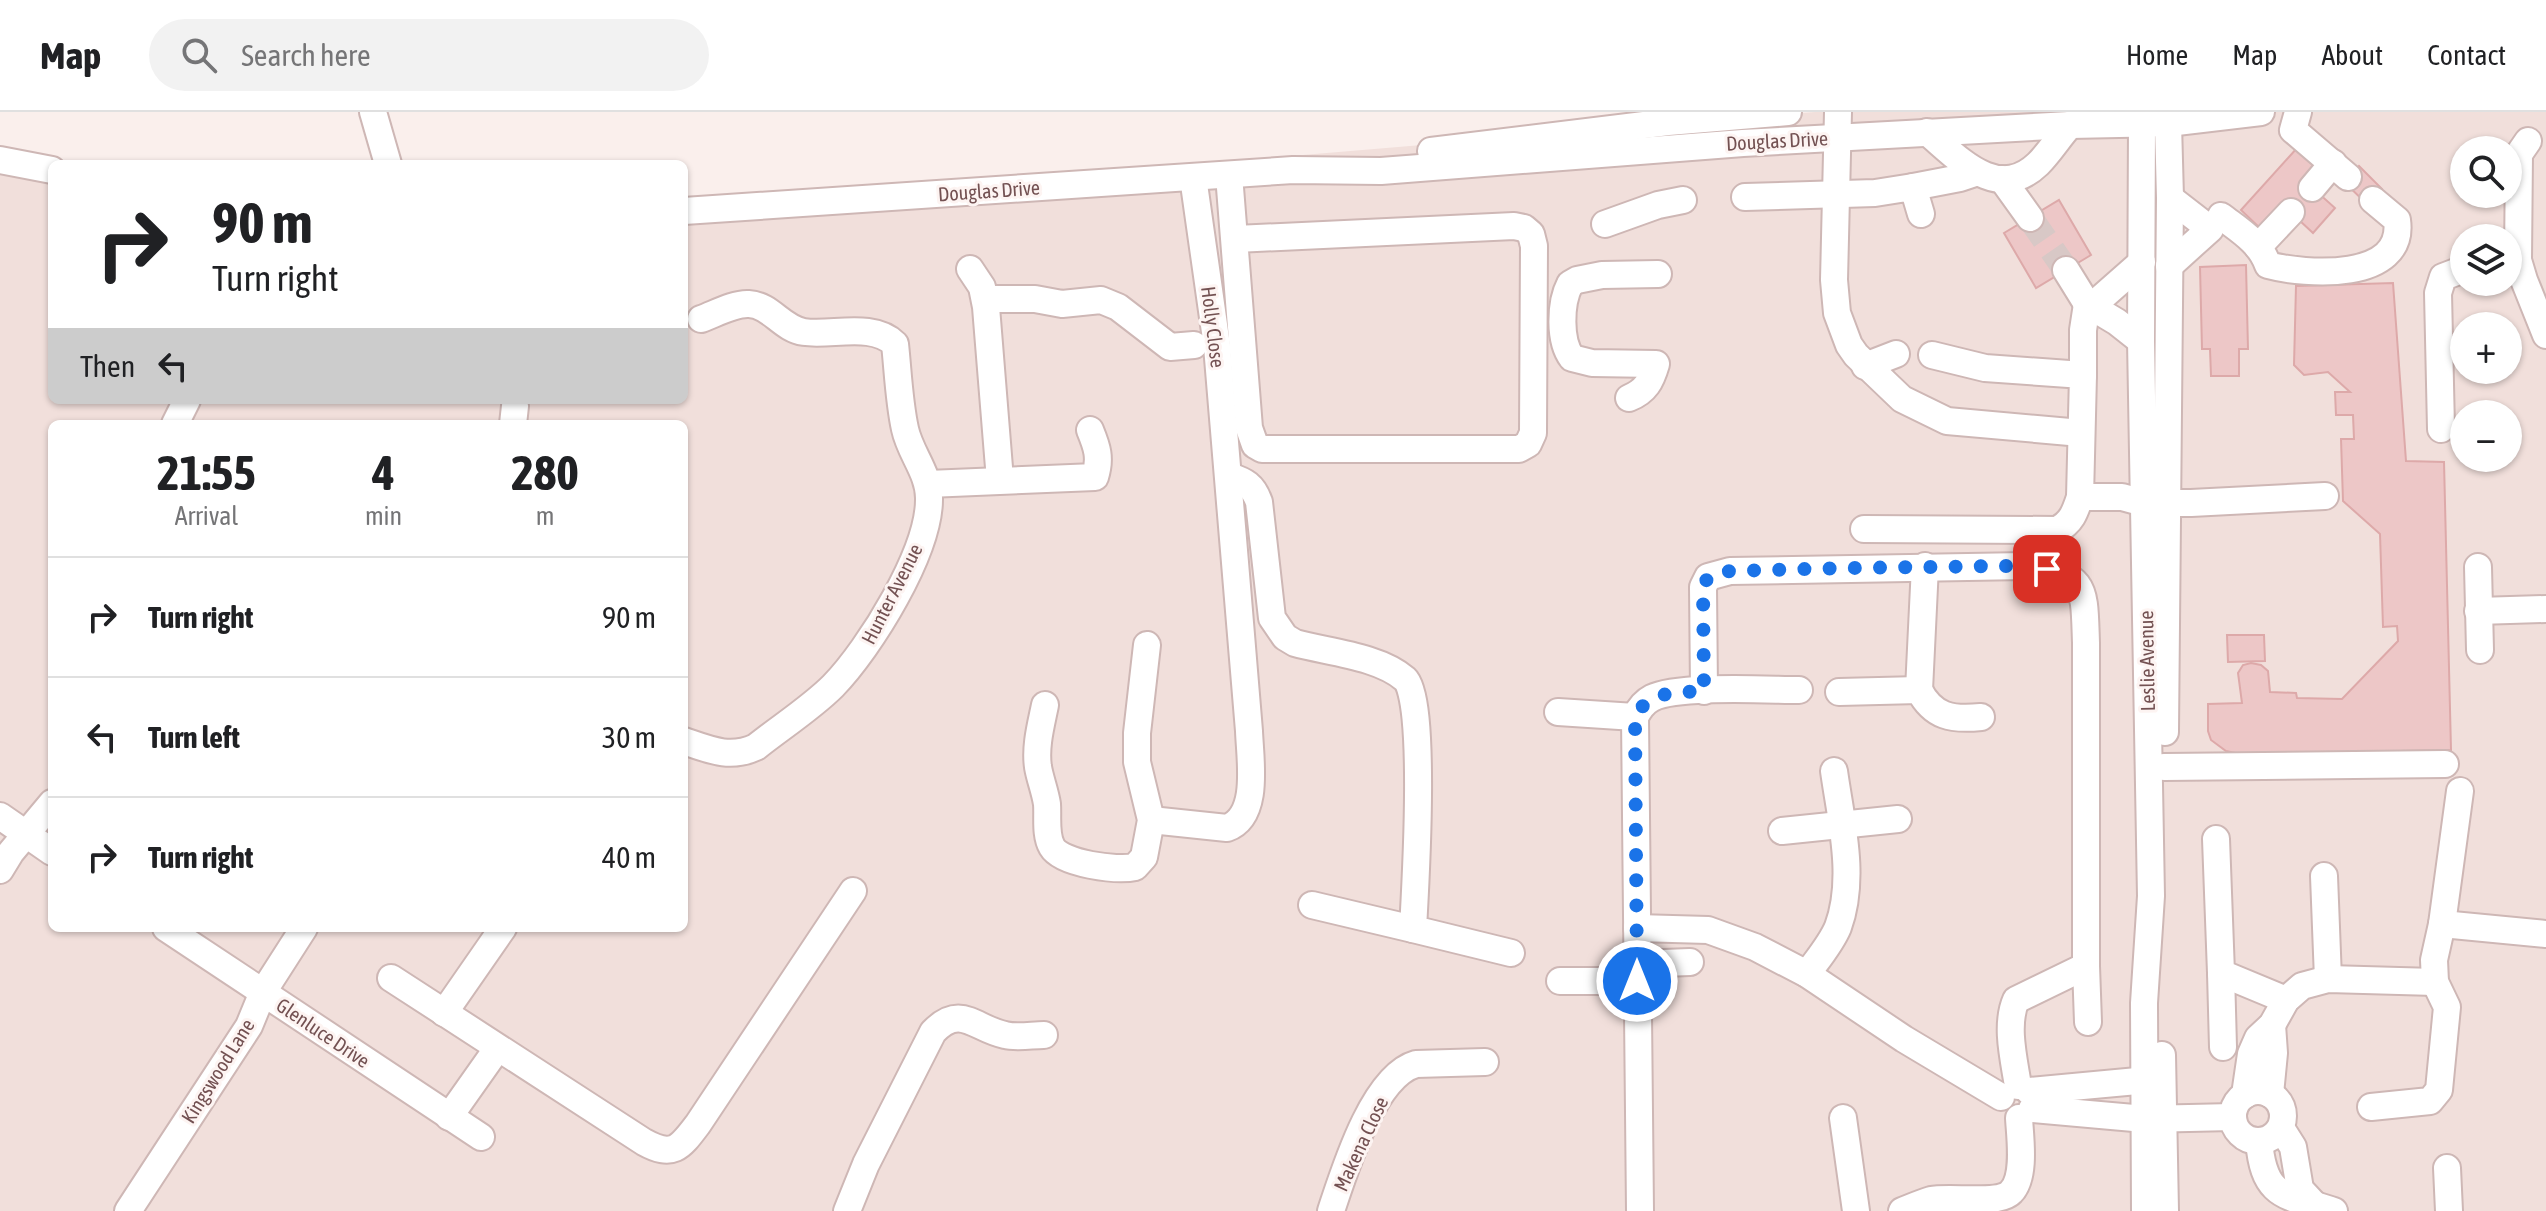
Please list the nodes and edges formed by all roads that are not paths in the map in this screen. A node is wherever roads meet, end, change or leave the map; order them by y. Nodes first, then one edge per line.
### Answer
1 (373, 112) edge
2 (1788, 112) edge
3 (2261, 112) edge
4 (2298, 112) edge
5 (2140, 118) edge
6 (2167, 118) edge
7 (1838, 125) edge
8 (2070, 125) junction
9 (1927, 132) junction
10 (2528, 141) dead end
11 (0, 160) edge
12 (387, 160) edge
13 (48, 169) edge
14 (1293, 170) junction
15 (1975, 173) junction
16 (1229, 175) junction
17 (1193, 177) junction
18 (2002, 179) junction
19 (1913, 187) junction
20 (2312, 188) dead end
21 (1838, 193) junction
22 (1745, 197) dead end
23 (2170, 198) junction
24 (2373, 200) dead end
25 (688, 211) edge
26 (1667, 211) dead end
27 (2291, 212) dead end
28 (1921, 214) dead end
29 (2221, 216) dead end
30 (2030, 218) tunnel mouth
31 (1605, 224) dead end
32 (2515, 224) edge
33 (1236, 239) junction
34 (2258, 247) junction
35 (2142, 262) junction
36 (2169, 266) junction
37 (970, 269) dead end
38 (2066, 270) tunnel mouth
39 (1658, 274) dead end
40 (2450, 274) edge
41 (2522, 277) edge
42 (985, 299) junction
43 (2090, 305) junction
44 (701, 319) dead end
45 (2546, 335) edge
46 (2141, 341) junction
47 (1194, 345) dead end
48 (1896, 354) dead end
49 (1932, 355) dead end
50 (1865, 366) junction
51 (2083, 375) junction
52 (1629, 398) dead end
53 (2441, 429) dead end
54 (1090, 430) dead end
55 (2081, 433) junction
56 (1229, 476) junction
57 (1000, 480) junction
58 (928, 484) junction
59 (2325, 490) dead end
60 (2149, 495) junction
61 (2080, 497) junction
62 (1864, 529) dead end
63 (1925, 566) junction
64 (2478, 567) dead end
65 (2546, 609) edge
66 (2478, 611) junction
67 (1147, 645) dead end
68 (2480, 650) dead end
69 (1799, 690) dead end
70 (1919, 690) junction
71 (1704, 691) junction
72 (1839, 692) dead end
73 (1045, 705) dead end
74 (1558, 712) dead end
75 (1635, 717) junction
76 (1981, 717) dead end
77 (688, 742) edge
78 (2445, 764) dead end
79 (2164, 767) junction
80 (1834, 771) dead end
81 (2460, 791) dead end
82 (48, 808) edge
83 (0, 816) edge
84 (1898, 819) dead end
85 (1151, 820) junction
86 (1841, 824) junction
87 (1782, 831) dead end
88 (27, 835) junction
89 (2216, 839) dead end
90 (48, 849) edge
91 (0, 870) edge
92 (2324, 876) dead end
93 (853, 891) dead end
94 (1312, 905) dead end
95 (2442, 924) junction
96 (1637, 928) junction
97 (1413, 929) junction
98 (172, 932) edge
99 (301, 932) edge
100 (500, 932) edge
101 (2546, 934) edge
102 (1511, 953) dead end
103 (1690, 962) dead end
104 (2086, 966) junction
105 (1637, 972) junction
106 (2221, 973) junction
107 (1807, 974) junction
108 (391, 978) dead end
109 (2328, 979) junction
110 (1560, 981) dead end
111 (2435, 982) junction
112 (263, 992) junction
113 (2286, 1000) junction
114 (444, 1013) junction
115 (2088, 1022) dead end
116 (1044, 1035) dead end
117 (2223, 1047) dead end
118 (497, 1049) junction
119 (1485, 1062) dead end
120 (2154, 1079) junction
121 (2020, 1100) junction
122 (2250, 1102) junction
123 (2371, 1107) dead end
124 (449, 1117) junction
125 (1843, 1118) dead end
126 (2154, 1118) junction
127 (2270, 1135) junction
128 (481, 1137) dead end
129 (2447, 1168) dead end
130 (2271, 1198) edge
131 (2323, 1207) edge
132 (128, 1211) edge
133 (847, 1211) edge
134 (1331, 1211) edge
135 (1640, 1211) edge
136 (1856, 1211) edge
137 (1902, 1211) edge
138 (2145, 1211) edge
139 (2165, 1211) edge
140 (2449, 1211) edge

1 - 12 street
2 - 14 street, Douglas Drive
3 - 6 street, Douglas Drive
4 - 20 street
5 - 6 street, Douglas Drive
5 - 8 street, Douglas Drive
5 - 35 street, Leslie Avenue
6 - 23 street, Leslie Avenue
7 - 9 street, Douglas Drive
7 - 14 street, Douglas Drive
7 - 21 street
8 - 9 street, Douglas Drive
8 - 18 street
9 - 15 street
10 - 32 street
11 - 13 street
14 - 16 street, Douglas Drive
15 - 18 street
15 - 19 street
16 - 17 street, Douglas Drive
16 - 33 street
17 - 25 street, Douglas Drive
17 - 56 street, Holly Close
18 - 30 street
19 - 21 street
19 - 28 street
21 - 22 street
21 - 50 street
23 - 36 street, Leslie Avenue
23 - 36 street
24 - 34 street
26 - 31 street
27 - 34 street
29 - 34 street
33 - 33 street
35 - 43 street
35 - 46 street, Leslie Avenue
36 - 60 street, Leslie Avenue
37 - 42 street
38 - 43 street
39 - 52 street
40 - 53 street
41 - 45 street
42 - 47 street
42 - 57 street
43 - 46 street
43 - 51 street
44 - 58 street, Hunter Avenue
46 - 60 street, Leslie Avenue
48 - 50 street
49 - 51 street
50 - 55 street
51 - 55 street
54 - 57 street
55 - 61 street
56 - 85 street, Holly Close
56 - 97 street
57 - 58 street
58 - 77 street, Hunter Avenue
59 - 60 street
60 - 61 street
60 - 79 street, Leslie Avenue
60 - 120 street, Leslie Avenue
61 - 62 street
63 - 70 street
63 - 71 street
63 - 104 street
64 - 66 street
65 - 66 street
66 - 68 street
67 - 85 street
69 - 71 street
70 - 72 street
70 - 76 street
71 - 75 street
73 - 85 street
74 - 75 street
75 - 96 street
78 - 79 street
79 - 120 street, Leslie Avenue
80 - 86 street
81 - 95 street
82 - 88 street
83 - 88 street
84 - 86 street
86 - 87 street
86 - 107 street
88 - 90 street
88 - 91 street
89 - 106 street
92 - 109 street
93 - 118 street
94 - 97 street
95 - 101 street
95 - 111 street
96 - 105 street
96 - 107 street
97 - 102 street
98 - 112 street, Glenluce Drive
99 - 112 street, Kingswood Lane
100 - 114 street
103 - 105 street
104 - 115 street
104 - 121 street
105 - 110 street
105 - 135 street
106 - 113 street
106 - 117 street
107 - 121 street
108 - 114 street
109 - 111 street
109 - 113 street
111 - 123 street
112 - 124 street, Glenluce Drive
112 - 132 street, Kingswood Lane
113 - 122 street
114 - 118 street
116 - 133 street
118 - 124 street
119 - 134 street, Makena Close
120 - 121 street
120 - 126 street, Leslie Avenue
121 - 126 street
121 - 137 street
122 - 126 street
122 - 127 street
122 - 127 street
124 - 128 street, Glenluce Drive
125 - 136 street
126 - 138 street, Leslie Avenue
126 - 139 street, Leslie Avenue
127 - 130 street
127 - 131 street
129 - 140 street
130 - 131 street

